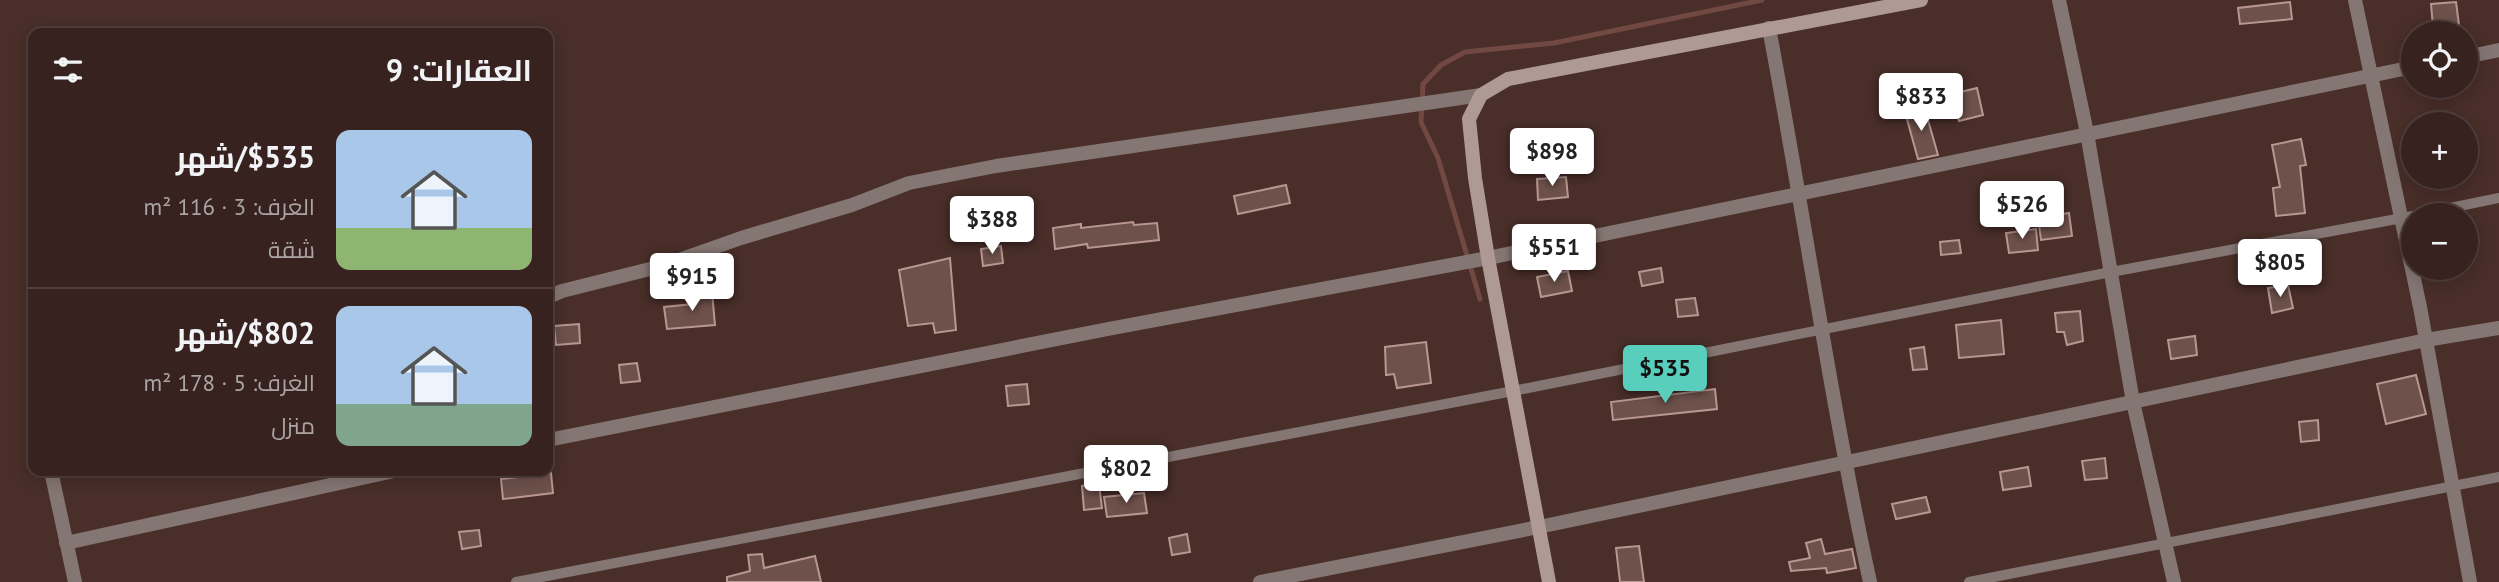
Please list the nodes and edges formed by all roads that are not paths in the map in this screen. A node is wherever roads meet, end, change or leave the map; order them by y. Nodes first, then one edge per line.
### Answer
1 (1921, 0) edge
2 (2059, 0) edge
3 (2355, 0) edge
4 (1769, 29) junction
5 (2499, 50) edge
6 (2478, 54) edge
7 (2401, 70) edge
8 (2370, 76) junction
9 (1481, 95) junction
10 (2087, 134) junction
11 (1800, 193) junction
12 (2499, 198) edge
13 (2406, 203) edge
14 (2474, 203) edge
15 (2401, 218) edge
16 (1488, 258) junction
17 (2111, 272) junction
18 (2418, 280) edge
19 (553, 295) edge
20 (2499, 328) edge
21 (1822, 331) junction
22 (2426, 340) junction
23 (1513, 391) junction
24 (2133, 402) junction
25 (553, 439) edge
26 (1844, 463) junction
27 (52, 476) edge
28 (371, 476) edge
29 (2499, 478) edge
30 (2453, 487) junction
31 (1539, 527) junction
32 (66, 542) junction
33 (2165, 543) junction
34 (75, 582) edge
35 (516, 582) edge
36 (1260, 582) edge
37 (1549, 582) edge
38 (1870, 582) edge
39 (1969, 582) edge
40 (2174, 582) edge
41 (2470, 582) edge

1 - 4 street
2 - 10 street
3 - 8 street
4 - 9 street
4 - 11 street
5 - 6 street
7 - 8 street
8 - 10 street
8 - 13 street
9 - 16 street
9 - 19 street
10 - 11 street
10 - 17 street
11 - 16 street
11 - 21 street
12 - 14 lane
15 - 17 lane
16 - 23 street
16 - 25 street
17 - 21 lane
17 - 24 street
18 - 22 street
20 - 22 street
21 - 23 lane
21 - 26 street
22 - 24 street
22 - 30 street
23 - 31 street
23 - 35 lane
24 - 26 street
24 - 33 street
26 - 31 street
26 - 38 street
27 - 32 street
28 - 32 street
29 - 30 lane
30 - 33 lane
30 - 41 street
31 - 36 street
31 - 37 street
32 - 34 street
33 - 39 lane
33 - 40 street

